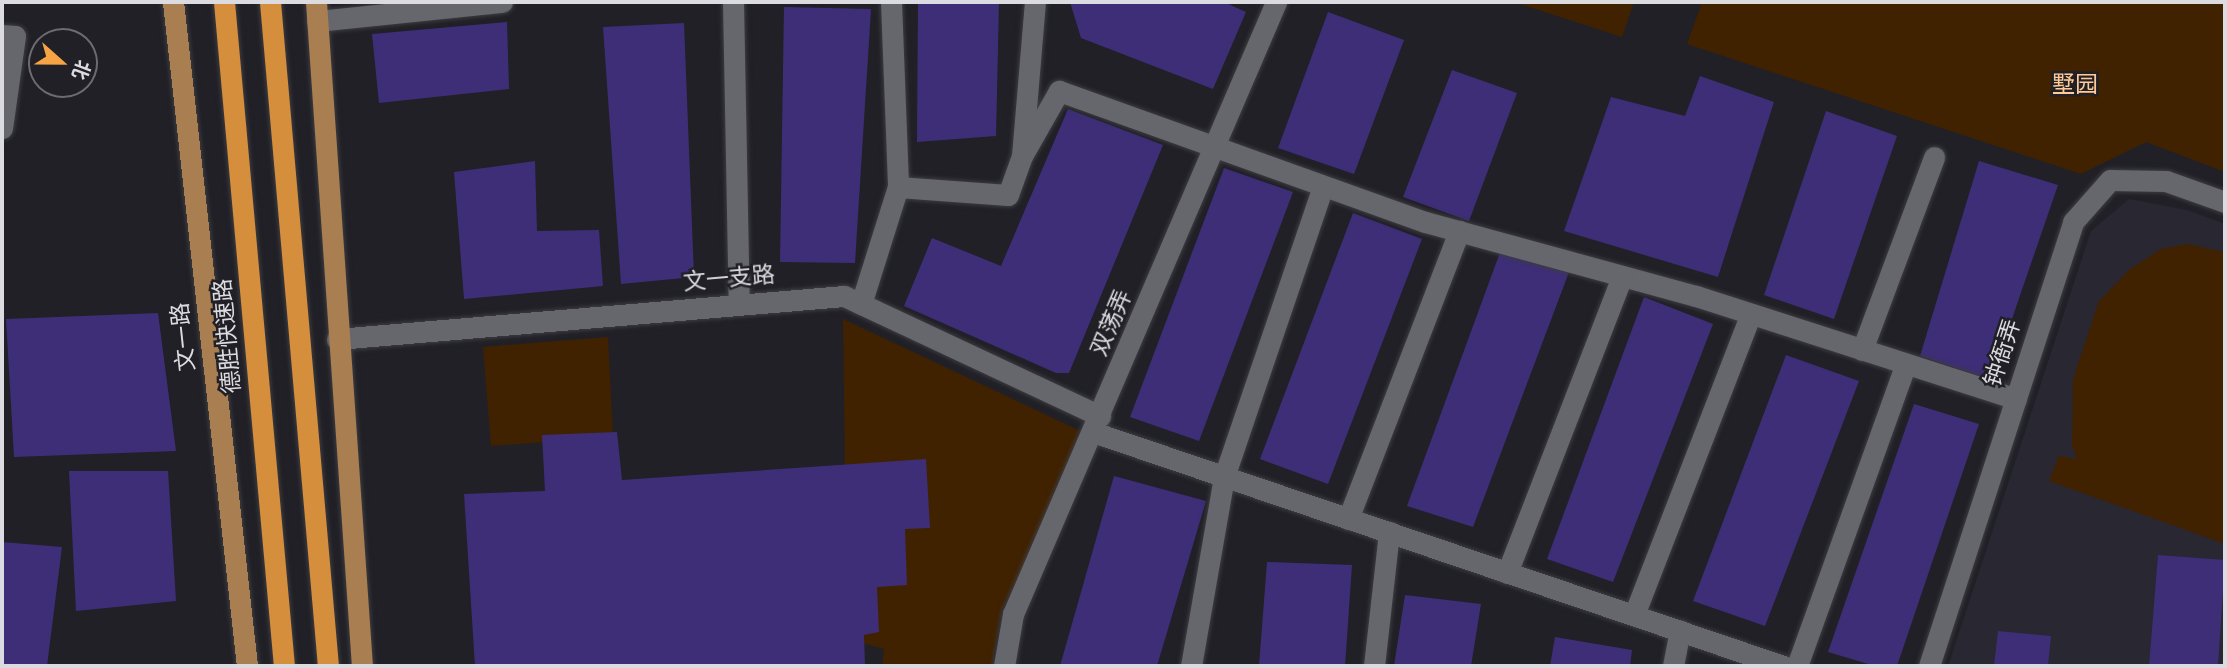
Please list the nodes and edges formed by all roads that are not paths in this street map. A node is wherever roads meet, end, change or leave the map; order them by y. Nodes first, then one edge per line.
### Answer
1 (173, 2) edge
2 (224, 2) edge
3 (270, 2) edge
4 (502, 2) edge
5 (733, 2) edge
6 (891, 2) edge
7 (1035, 2) edge
8 (1276, 2) edge
9 (316, 11) edge
10 (2, 35) edge
11 (2, 128) edge
12 (1215, 148) junction
13 (1022, 156) junction
14 (1934, 157) dead end
15 (1323, 186) junction
16 (898, 187) junction
17 (2225, 202) edge
18 (1459, 231) junction
19 (1622, 276) junction
20 (739, 304) junction
21 (861, 304) junction
22 (1751, 314) junction
23 (337, 339) junction
24 (1862, 349) junction
25 (1906, 363) junction
26 (2016, 399) junction
27 (1097, 424) junction
28 (1224, 477) junction
29 (1348, 519) junction
30 (1389, 532) junction
31 (1507, 573) junction
32 (1633, 615) junction
33 (1680, 631) junction
34 (247, 666) edge
35 (284, 666) edge
36 (328, 666) edge
37 (362, 666) edge
38 (1004, 666) edge
39 (1191, 666) edge
40 (1374, 666) edge
41 (1673, 666) edge
42 (1783, 666) edge
43 (1797, 666) edge
44 (1929, 666) edge

1 - 34 main road, 文一路
2 - 35 highway, 德胜快速路
3 - 36 highway
4 - 9 street
5 - 20 street
6 - 16 street
7 - 13 street
8 - 12 street, 双荡弄
9 - 23 main road
10 - 11 street
12 - 13 street
12 - 15 street
12 - 27 street, 双荡弄
13 - 16 street
14 - 24 street
15 - 18 street
15 - 28 street
16 - 21 street
17 - 26 street, 钟衙弄
18 - 19 street
18 - 29 street
19 - 22 street
19 - 31 street
20 - 21 street, 文一支路
20 - 23 street, 文一支路
21 - 27 street, 文一支路
22 - 24 street
22 - 32 street
23 - 37 main road
24 - 25 street
25 - 26 street
25 - 43 street
26 - 44 street, 钟衙弄
27 - 28 street, 文一支路
27 - 38 street, 双荡弄
28 - 29 street, 文一支路
28 - 39 street
29 - 30 street, 文一支路
30 - 31 street, 文一支路
30 - 40 street
31 - 32 street, 文一支路
32 - 33 street, 文一支路
33 - 41 street
33 - 42 street, 文一支路

